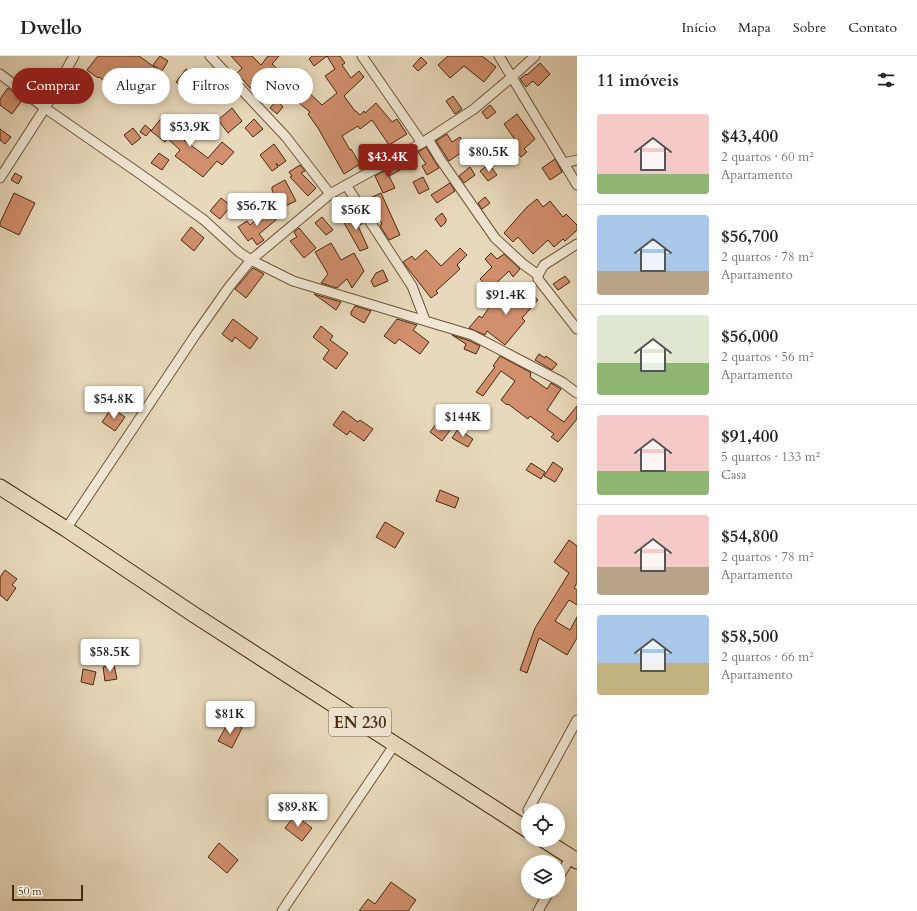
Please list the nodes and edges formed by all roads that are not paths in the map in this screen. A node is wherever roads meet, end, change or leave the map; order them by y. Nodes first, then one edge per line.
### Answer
1 (74, 56) edge
2 (210, 56) edge
3 (362, 56) edge
4 (499, 56) edge
5 (535, 56) edge
6 (0, 74) edge
7 (512, 77) junction
8 (45, 108) junction
9 (425, 141) junction
10 (577, 160) edge
11 (564, 164) junction
12 (0, 178) edge
13 (346, 185) junction
14 (577, 185) edge
15 (330, 194) junction
16 (577, 244) edge
17 (251, 260) junction
18 (538, 275) junction
19 (425, 320) junction
20 (577, 329) edge
21 (577, 393) edge
22 (0, 487) edge
23 (66, 529) junction
24 (577, 720) edge
25 (395, 744) junction
26 (532, 803) edge
27 (521, 825) edge
28 (555, 847) edge
29 (575, 860) edge
30 (565, 871) edge
31 (545, 899) edge
32 (282, 911) edge
33 (538, 911) edge

1 - 8 street
2 - 15 street
3 - 9 street
4 - 7 street
5 - 7 street
6 - 8 street
7 - 9 street
7 - 11 street
8 - 12 street
8 - 17 street
9 - 13 street
9 - 18 street
10 - 11 street
11 - 14 street
13 - 15 street
13 - 19 street
15 - 17 street
16 - 18 street
17 - 19 street
17 - 23 street
18 - 20 street
19 - 21 street
22 - 23 main road, EN 230
23 - 25 main road, EN 230
24 - 26 street
25 - 27 main road, EN 230
25 - 32 street
28 - 29 main road
29 - 30 street
31 - 33 street

